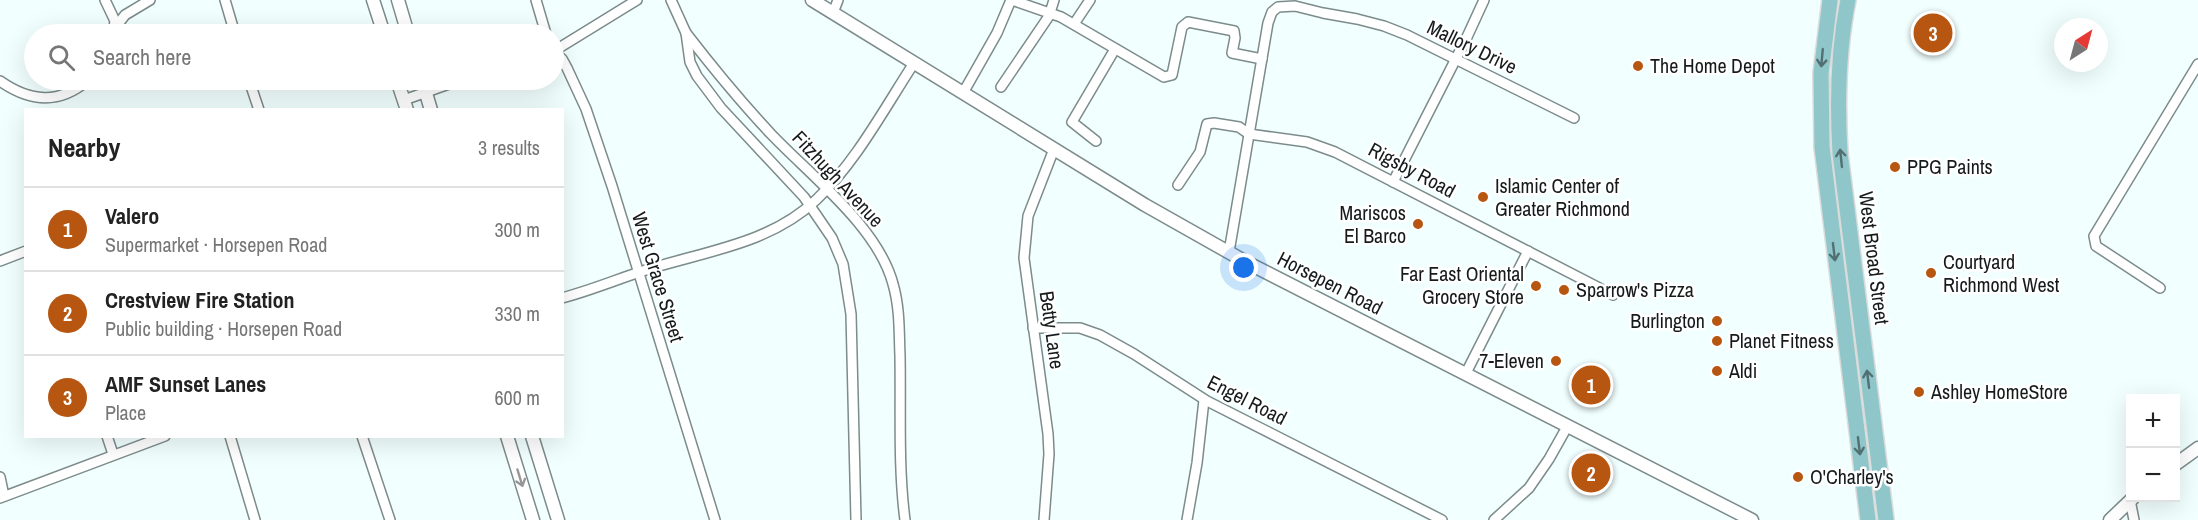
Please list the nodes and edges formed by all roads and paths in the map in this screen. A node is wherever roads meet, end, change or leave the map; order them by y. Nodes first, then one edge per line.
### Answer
1 (105, 0) edge
2 (150, 0) edge
3 (225, 0) edge
4 (373, 0) edge
5 (398, 0) edge
6 (536, 0) edge
7 (637, 0) edge
8 (671, 0) edge
9 (812, 0) edge
10 (838, 0) edge
11 (1012, 0) edge
12 (1054, 0) edge
13 (1090, 0) edge
14 (1484, 0) edge
15 (1830, 0) edge
16 (1848, 0) edge
17 (833, 12) junction
18 (1050, 12) junction
19 (113, 24) edge
20 (119, 24) edge
21 (232, 24) edge
22 (381, 24) edge
23 (405, 24) edge
24 (543, 24) edge
25 (1074, 24) junction
26 (686, 33) junction
27 (564, 45) edge
28 (1115, 49) junction
29 (1262, 59) junction
30 (1456, 59) junction
31 (564, 63) edge
32 (914, 63) junction
33 (2198, 64) edge
34 (0, 81) edge
35 (1001, 87) dead end
36 (70, 90) edge
37 (252, 90) edge
38 (401, 90) edge
39 (419, 90) edge
40 (425, 90) edge
41 (963, 93) junction
42 (405, 105) edge
43 (257, 108) edge
44 (430, 108) edge
45 (1574, 118) dead end
46 (1249, 134) junction
47 (1096, 141) dead end
48 (1054, 149) junction
49 (1393, 182) junction
50 (1178, 185) dead end
51 (826, 189) junction
52 (810, 206) junction
53 (1848, 216) junction
54 (1830, 218) junction
55 (24, 251) edge
56 (1528, 251) junction
57 (1229, 252) junction
58 (0, 261) edge
59 (638, 273) junction
60 (2160, 288) dead end
61 (1613, 295) dead end
62 (564, 297) edge
63 (1033, 328) junction
64 (1466, 374) junction
65 (1204, 400) junction
66 (1567, 427) junction
67 (108, 438) edge
68 (159, 438) edge
69 (231, 438) edge
70 (363, 438) edge
71 (508, 438) edge
72 (533, 438) edge
73 (2198, 448) edge
74 (113, 454) junction
75 (2180, 461) edge
76 (0, 477) edge
77 (2, 497) edge
78 (2128, 502) edge
79 (2131, 502) edge
80 (255, 520) edge
81 (390, 520) edge
82 (533, 520) edge
83 (558, 520) edge
84 (715, 520) edge
85 (856, 520) edge
86 (905, 520) edge
87 (1044, 520) edge
88 (1187, 520) edge
89 (1442, 520) edge
90 (1494, 520) edge
91 (1752, 520) edge
92 (1868, 520) edge
93 (1886, 520) edge
94 (2110, 520) edge
95 (2134, 520) edge

1 - 19 street
2 - 20 street
3 - 21 street
4 - 22 street
5 - 23 street
6 - 24 street
7 - 27 street
8 - 26 street, Fitzhugh Avenue
9 - 17 street, Horsepen Road
10 - 17 street
11 - 18 street
11 - 41 street
12 - 18 street
13 - 25 street
14 - 30 street
15 -> 54 main road, West Broad Street
53 -> 16 main road, West Broad Street
17 - 32 street, Horsepen Road
18 - 25 street
18 - 35 street
25 - 28 street
26 - 51 street, Fitzhugh Avenue
26 - 52 street, Fitzhugh Avenue
28 - 29 street
28 - 47 street
29 - 30 street, Mallory Drive
29 - 46 street
30 - 45 street, Mallory Drive
30 - 49 street
31 - 59 street, West Grace Street
32 - 41 street, Horsepen Road
32 - 51 street
33 - 60 street
34 - 36 street
37 - 43 street
38 - 42 street
39 - 42 street
40 - 44 street
41 - 48 street, Horsepen Road
46 - 49 street, Rigsby Road
46 - 50 street, Rigsby Road
46 - 57 street
48 - 57 street, Horsepen Road
48 - 63 street, Betty Lane
49 - 56 street, Rigsby Road
51 - 52 street
51 - 86 street, Fitzhugh Avenue
52 - 59 street
52 - 85 street, Fitzhugh Avenue
53 - 54 main road
93 -> 53 main road, West Broad Street
54 -> 92 main road, West Broad Street
55 - 58 street
56 - 61 street, Rigsby Road
56 - 64 street
57 - 64 street, Horsepen Road
59 - 62 street
59 - 84 street, West Grace Street
63 - 65 street, Engel Road
63 - 87 street, Betty Lane
64 - 66 street, Horsepen Road
65 - 88 street
65 - 89 street, Engel Road
66 - 90 street
66 - 91 street, Horsepen Road
67 - 74 street
68 - 74 street
69 - 80 street
70 - 81 street
71 -> 82 street
72 - 83 street
73 - 75 street
74 - 77 street
76 - 77 street
78 - 94 street
79 - 95 street

